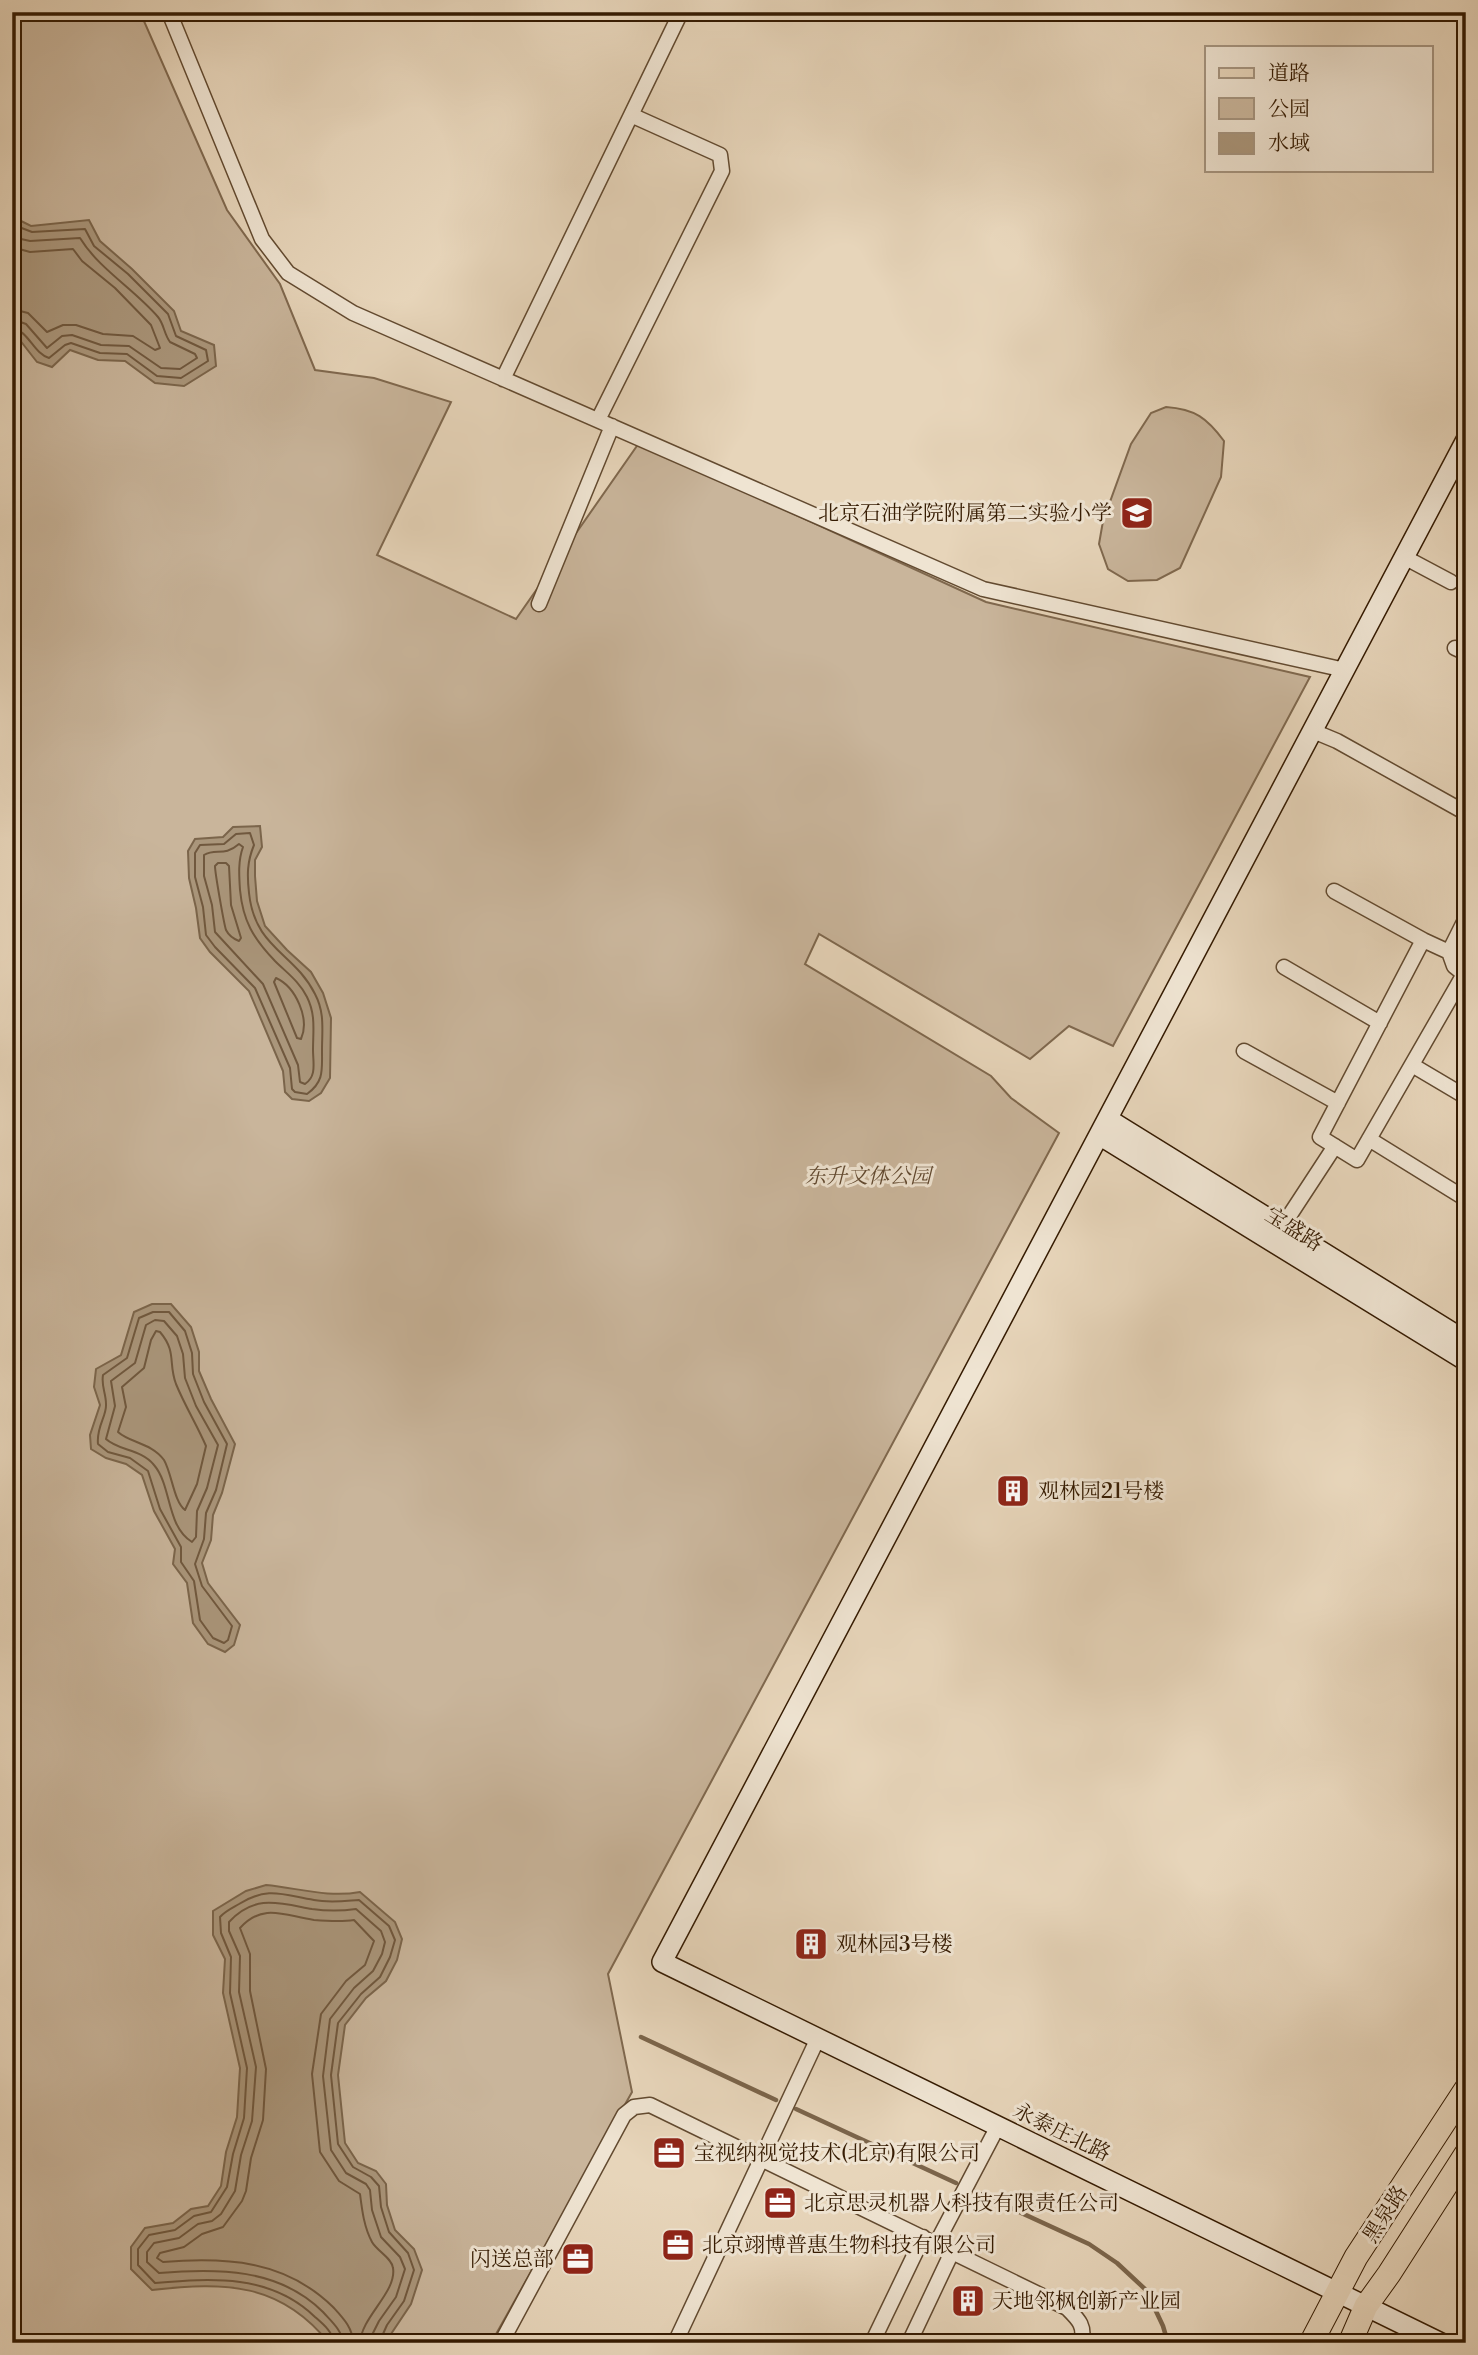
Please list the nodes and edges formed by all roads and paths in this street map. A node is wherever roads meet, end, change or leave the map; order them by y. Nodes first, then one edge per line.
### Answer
1 (169, 12) edge
2 (681, 12) edge
3 (631, 115) junction
4 (503, 379) junction
5 (598, 420) junction
6 (612, 426) junction
7 (1466, 440) edge
8 (1404, 558) junction
9 (1451, 582) dead end
10 (539, 604) dead end
11 (1345, 670) junction
12 (1313, 731) junction
13 (1466, 813) edge
14 (1334, 891) dead end
15 (1466, 918) edge
16 (1423, 940) junction
17 (1449, 952) junction
18 (1284, 967) dead end
19 (1465, 975) edge
20 (1380, 1023) junction
21 (1244, 1051) dead end
22 (1412, 1065) junction
23 (1466, 1097) edge
24 (1338, 1102) junction
25 (1103, 1127) junction
26 (1369, 1139) junction
27 (1335, 1146) junction
28 (1466, 1199) edge
29 (1282, 1227) junction
30 (1466, 1341) edge
31 (1466, 1361) edge
32 (818, 2038) junction
33 (1466, 2089) edge
34 (998, 2126) junction
35 (1466, 2154) edge
36 (761, 2159) junction
37 (929, 2241) junction
38 (952, 2252) junction
39 (1337, 2292) junction
40 (1366, 2306) junction
41 (501, 2343) edge
42 (675, 2343) edge
43 (872, 2343) edge
44 (909, 2343) edge
45 (1081, 2343) edge
46 (1311, 2343) edge
47 (1350, 2343) edge
48 (1441, 2343) edge

1 - 4 street
2 - 3 street
3 - 4 street
3 - 5 street
4 - 5 street
5 - 6 street
6 - 10 street
6 - 11 street
7 - 8 street
8 - 9 street
8 - 11 street
11 - 12 street
12 - 13 street
12 - 25 street
14 - 16 street
15 - 17 street
16 - 17 street
16 - 20 street
17 - 19 street
18 - 20 street
19 - 22 street
20 - 24 street
21 - 24 street
22 - 23 street
22 - 26 street
24 - 27 street
25 - 29 street, 宝盛路
25 - 31 street, 宝盛路
25 - 32 street, 永泰庄北路
26 - 27 street
26 - 28 street
27 - 29 street
29 - 30 street, 宝盛路
32 - 34 street, 永泰庄北路
32 - 36 street
33 - 39 main road, 黑泉路
34 - 37 street
34 - 39 street, 永泰庄北路
35 - 40 main road, 黑泉路
36 - 37 street
36 - 41 street
36 - 42 street
37 - 38 street
37 - 43 street
38 - 44 street
38 - 45 street
39 - 40 street, 永泰庄北路
39 - 46 main road, 黑泉路
40 - 47 main road, 黑泉路
40 - 48 street, 永泰庄北路

